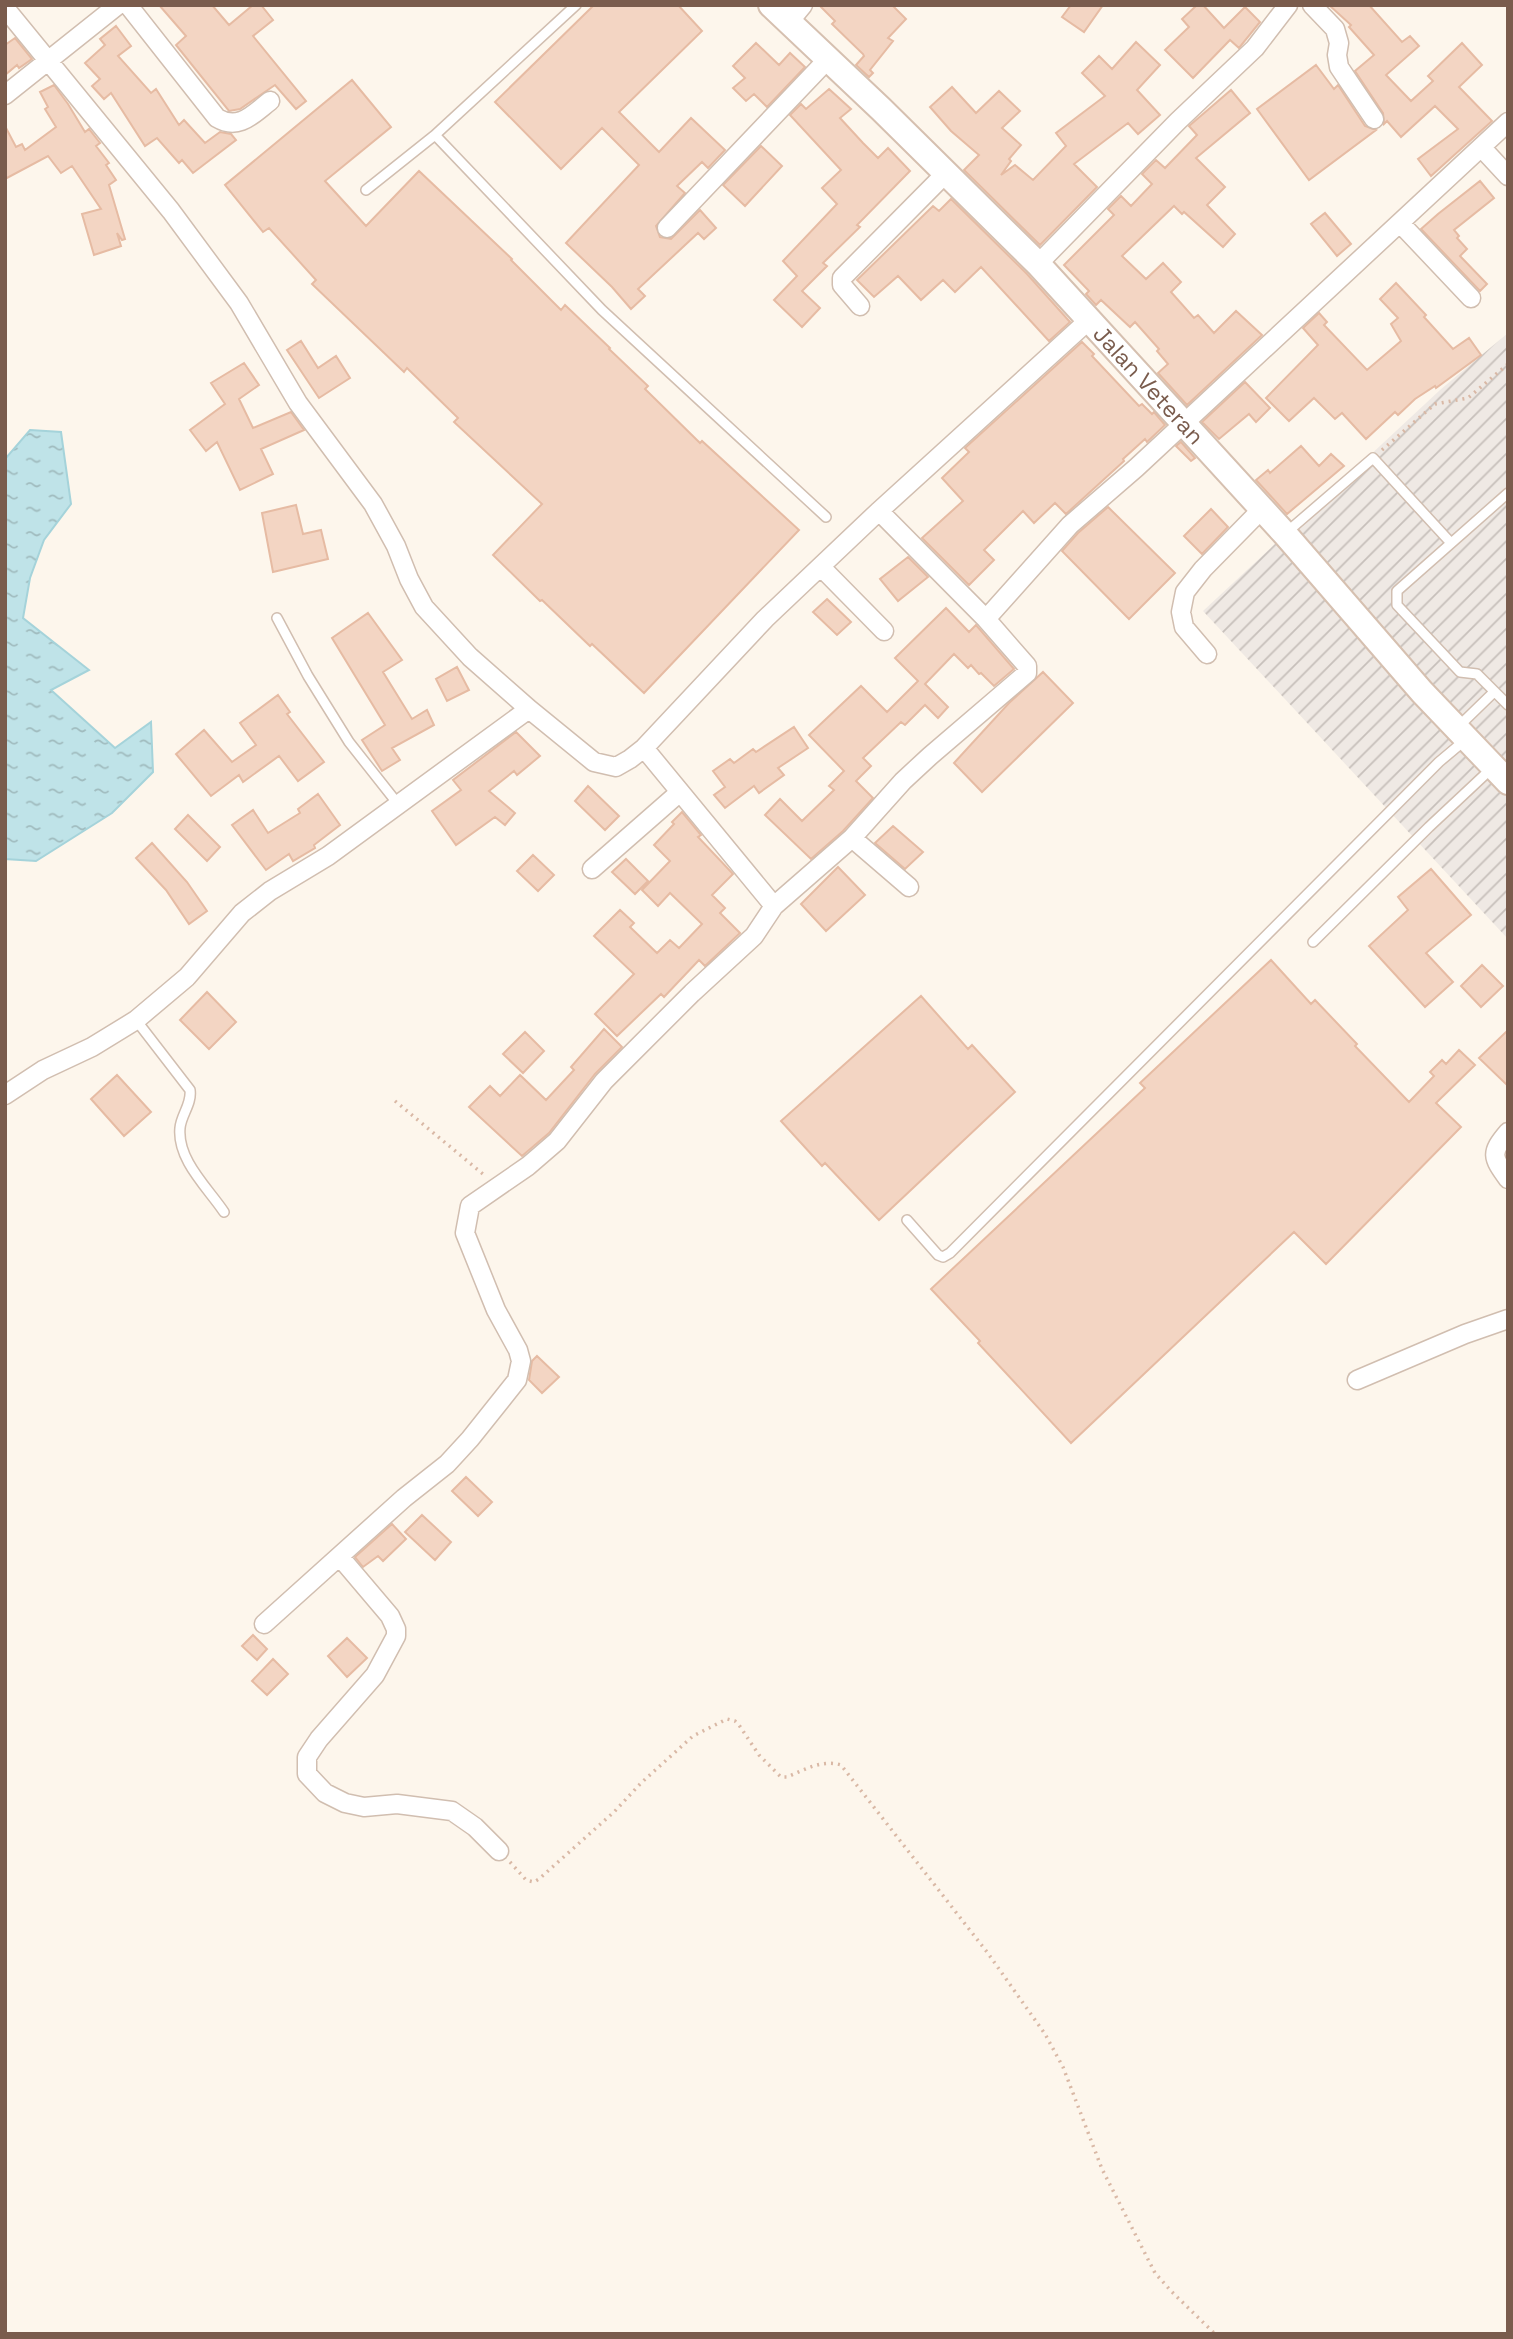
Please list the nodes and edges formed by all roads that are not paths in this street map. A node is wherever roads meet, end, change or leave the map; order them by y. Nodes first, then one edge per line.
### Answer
1 (118, 5) edge
2 (128, 5) edge
3 (576, 5) edge
4 (771, 5) edge
5 (1288, 5) edge
6 (1312, 5) edge
7 (5, 8) edge
8 (796, 14) edge
9 (828, 59) junction
10 (49, 62) junction
11 (5, 95) edge
12 (270, 101) dead end
13 (1374, 119) dead end
14 (1508, 122) edge
15 (435, 135) junction
16 (1481, 147) junction
17 (944, 174) junction
18 (1508, 176) edge
19 (366, 190) dead end
20 (1400, 223) junction
21 (667, 228) dead end
22 (1038, 264) junction
23 (1471, 298) dead end
24 (860, 306) dead end
25 (1088, 320) junction
26 (1184, 422) junction
27 (1508, 493) edge
28 (1261, 510) junction
29 (879, 511) junction
30 (826, 517) dead end
31 (1285, 534) junction
32 (1451, 543) junction
33 (821, 567) junction
34 (277, 618) dead end
35 (986, 620) junction
36 (884, 631) dead end
37 (1207, 654) dead end
38 (1494, 692) junction
39 (1508, 705) edge
40 (529, 709) junction
41 (1462, 733) junction
42 (644, 748) junction
43 (1501, 775) edge
44 (680, 792) junction
45 (398, 804) junction
46 (852, 838) junction
47 (592, 869) dead end
48 (909, 887) dead end
49 (774, 906) junction
50 (1313, 942) dead end
51 (136, 1020) junction
52 (5, 1095) edge
53 (1508, 1132) edge
54 (1508, 1179) edge
55 (224, 1212) dead end
56 (907, 1220) dead end
57 (1508, 1319) edge
58 (1357, 1380) dead end
59 (340, 1557) junction
60 (264, 1624) dead end
61 (499, 1851) road end

1 - 10 street
2 - 12 street
3 - 15 lane
4 - 8 main road, Jalan Veteran
5 - 22 street
6 - 13 street
7 - 10 street
8 - 9 main road, Jalan Veteran
9 - 17 main road, Jalan Veteran
9 - 21 street
10 - 11 street
10 - 40 street
14 - 16 street
15 - 19 lane
15 - 30 lane
16 - 18 street
16 - 20 street
17 - 22 main road, Jalan Veteran
17 - 24 street
20 - 23 street
20 - 26 street
22 - 25 main road, Jalan Veteran
25 - 26 main road, Jalan Veteran
25 - 29 street
26 - 28 main road, Jalan Veteran
26 - 35 street
27 - 32 lane
28 - 31 main road, Jalan Veteran
28 - 37 street
29 - 33 street
29 - 35 street
31 - 32 lane
31 - 41 main road, Jalan Veteran
32 - 38 lane
33 - 36 street
33 - 42 street
34 - 45 lane
35 - 46 street
38 - 39 lane
38 - 41 lane
40 - 42 street
40 - 45 street
41 - 43 main road, Jalan Veteran
41 - 56 lane
42 - 44 street
43 - 50 lane
44 - 47 street
44 - 49 street
45 - 51 street
46 - 48 street
46 - 49 street
49 - 59 street
51 - 52 street
51 - 55 lane
53 - 54 street
57 - 58 street
59 - 60 street
59 - 61 street

